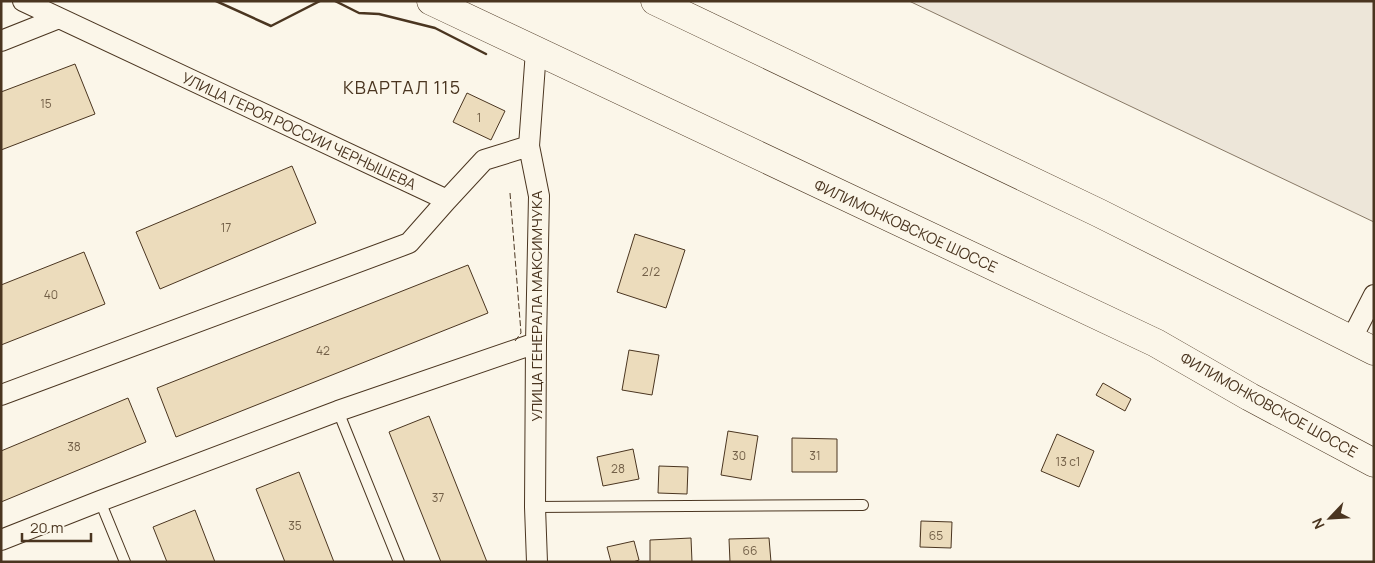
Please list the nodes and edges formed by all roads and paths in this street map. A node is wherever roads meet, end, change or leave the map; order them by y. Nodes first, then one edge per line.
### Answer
1 (23, 1) edge
2 (431, 1) edge
3 (655, 1) edge
4 (58, 18) junction
5 (1, 40) edge
6 (536, 51) junction
7 (529, 146) junction
8 (446, 200) junction
9 (1374, 295) edge
10 (536, 343) junction
11 (1362, 346) edge
12 (1, 395) edge
13 (338, 412) junction
14 (1374, 463) edge
15 (100, 501) junction
16 (863, 506) dead end
17 (535, 507) junction
18 (1, 540) edge
19 (125, 562) edge
20 (398, 562) edge
21 (537, 562) edge

1 - 4 street, УЛИЦА ГЕРОЯ РОССИИ ЧЕРНЫШЕВА
2 - 6 main road, ФИЛИМОНКОВСКОЕ ШОССЕ
3 - 11 main road
4 - 5 street
4 - 8 street, УЛИЦА ГЕРОЯ РОССИИ ЧЕРНЫШЕВА
6 - 7 street, УЛИЦА ГЕНЕРАЛА МАКСИМЧУКА
6 - 14 main road, ФИЛИМОНКОВСКОЕ ШОССЕ
7 - 8 street
7 - 10 street, УЛИЦА ГЕНЕРАЛА МАКСИМЧУКА
8 - 12 street
9 - 11 street
10 - 13 street
10 - 17 street, УЛИЦА ГЕНЕРАЛА МАКСИМЧУКА
13 - 15 street
13 - 20 lane
15 - 18 street
15 - 19 lane
16 - 17 lane
17 - 21 street, УЛИЦА ГЕНЕРАЛА МАКСИМЧУКА

